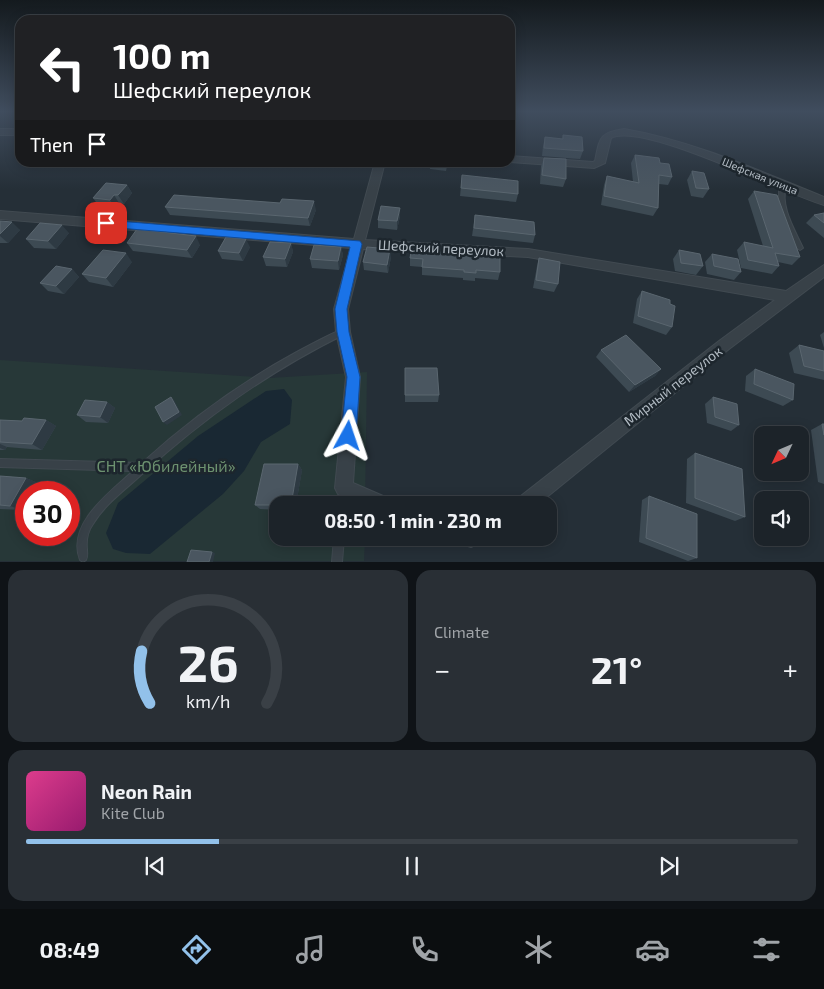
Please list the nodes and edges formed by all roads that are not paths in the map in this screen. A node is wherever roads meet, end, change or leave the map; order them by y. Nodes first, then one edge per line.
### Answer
1 (608, 137) edge
2 (653, 137) edge
3 (515, 159) edge
4 (379, 167) edge
5 (783, 185) junction
6 (824, 201) edge
7 (0, 215) edge
8 (357, 244) junction
9 (800, 248) dead end
10 (824, 270) edge
11 (788, 297) junction
12 (343, 332) junction
13 (0, 463) edge
14 (143, 467) junction
15 (343, 496) edge
16 (534, 496) edge
17 (339, 546) edge
18 (83, 557) dead end
19 (337, 562) edge

1 - 3 street, Шефская улица
2 - 5 street, Шефская улица
4 - 8 street
5 - 6 street, Шефская улица
5 - 9 lane
7 - 8 street, Шефский переулок
8 - 11 street, Шефский переулок
8 - 12 street
10 - 11 street, Мирный переулок
11 - 16 street, Мирный переулок
12 - 14 lane
12 - 15 street
13 - 14 lane
14 - 18 lane
17 - 19 lane

